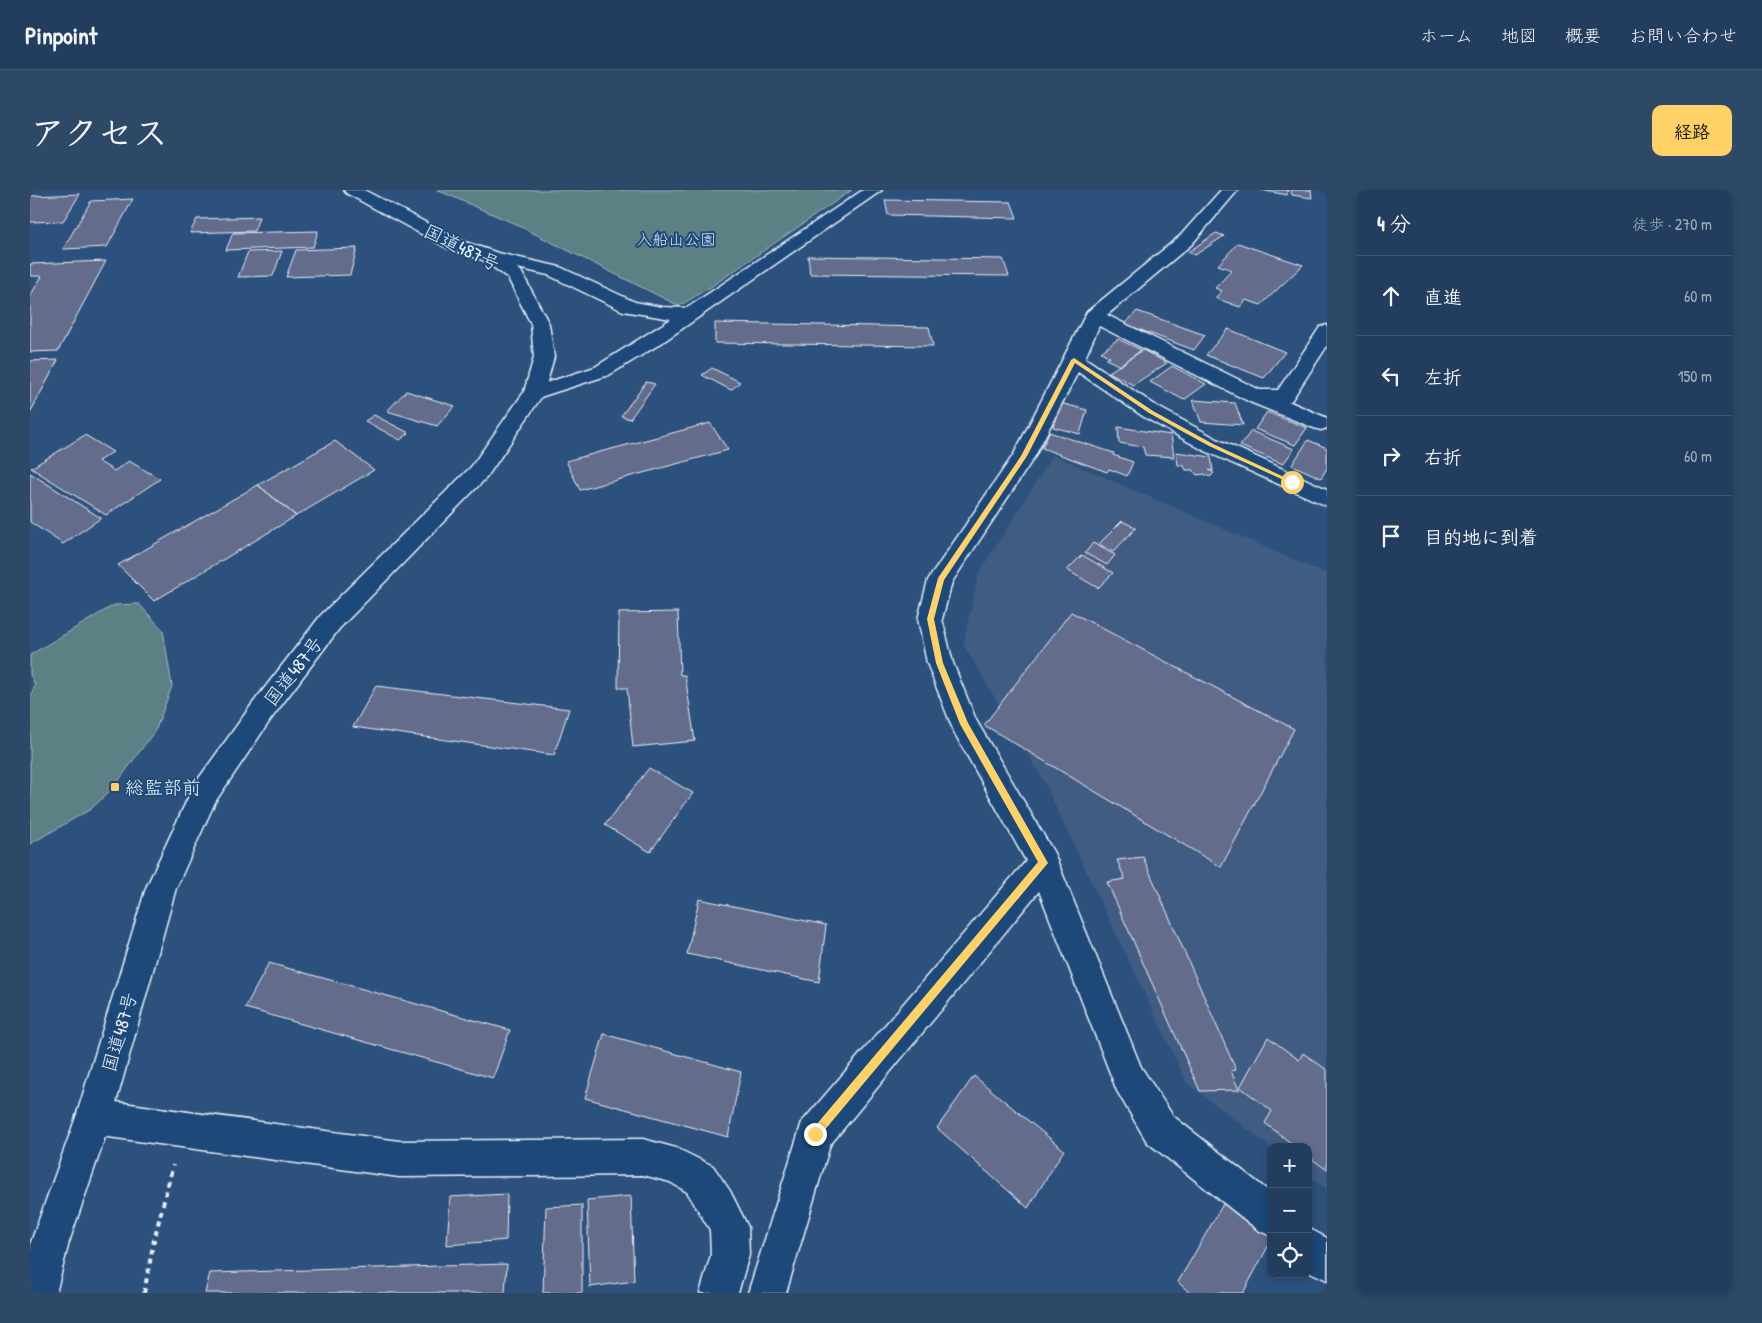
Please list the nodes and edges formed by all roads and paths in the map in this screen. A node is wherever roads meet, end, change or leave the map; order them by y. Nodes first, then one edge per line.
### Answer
1 (352, 190) edge
2 (874, 190) edge
3 (1230, 190) edge
4 (489, 256) junction
5 (690, 314) junction
6 (1094, 316) junction
7 (1327, 331) edge
8 (1074, 360) junction
9 (534, 392) junction
10 (1257, 396) junction
11 (1321, 423) dead end
12 (1327, 498) edge
13 (1043, 863) junction
14 (94, 1117) junction
15 (182, 1129) junction
16 (1267, 1214) edge
17 (1312, 1250) edge
18 (1327, 1262) edge
19 (37, 1293) edge
20 (144, 1293) edge
21 (719, 1293) edge
22 (766, 1293) edge

1 - 4 main road, 国道487号
2 - 5 main road
3 - 6 main road
4 - 5 main road
4 - 9 main road, 国道487号
5 - 9 main road
6 - 8 main road
6 - 10 main road
7 - 10 main road
8 - 12 main road
8 - 13 main road
9 - 14 main road, 国道487号
10 - 11 main road
13 - 16 main road
13 - 22 main road
14 - 15 main road
14 - 19 main road, 国道487号
15 - 20 path
15 - 21 main road
17 - 18 main road

